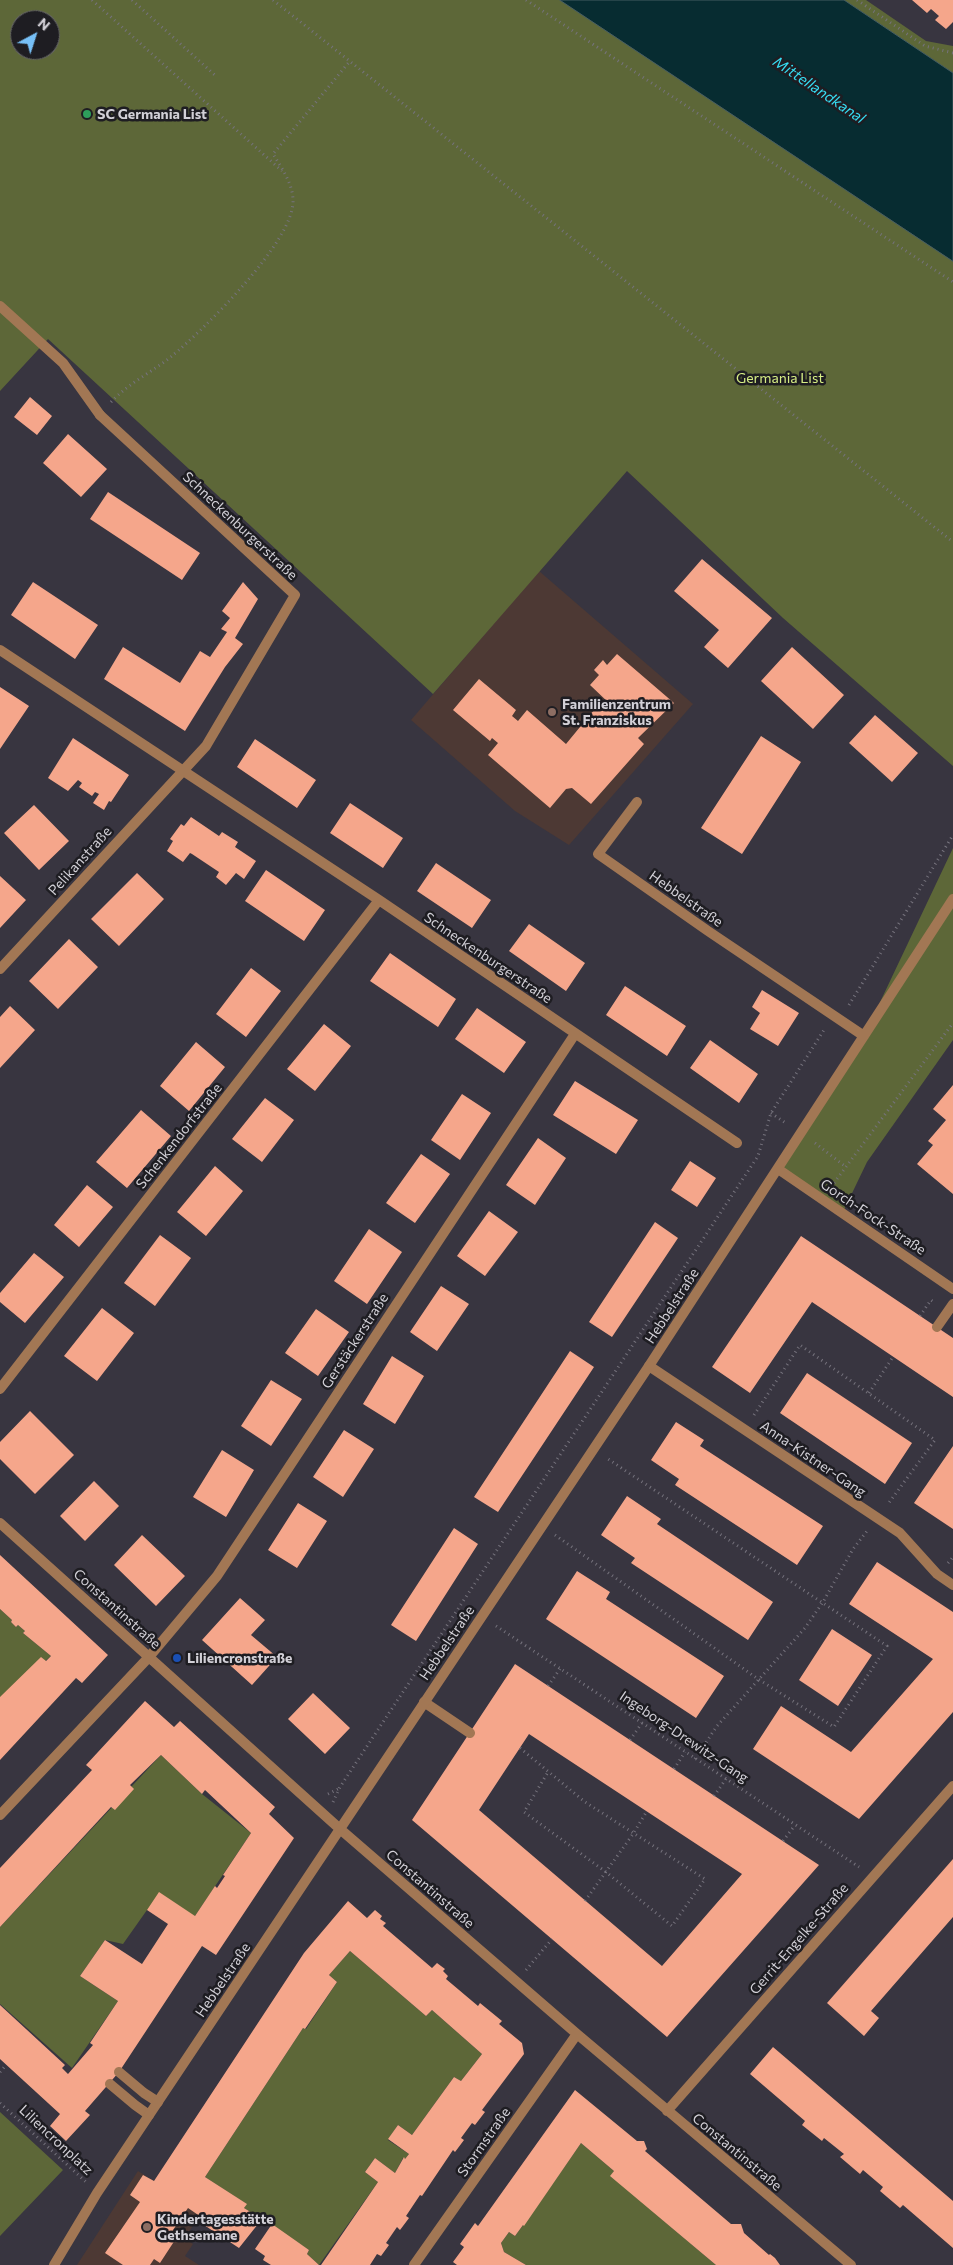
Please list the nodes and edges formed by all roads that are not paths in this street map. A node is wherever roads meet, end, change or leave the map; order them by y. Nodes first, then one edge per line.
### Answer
1 (0, 306) edge
2 (0, 650) edge
3 (181, 771) junction
4 (637, 802) dead end
5 (953, 899) edge
6 (379, 900) junction
7 (0, 969) edge
8 (575, 1034) junction
9 (864, 1036) junction
10 (737, 1142) road end
11 (778, 1169) junction
12 (953, 1289) edge
13 (953, 1304) edge
14 (937, 1327) dead end
15 (649, 1366) junction
16 (0, 1389) edge
17 (0, 1523) edge
18 (953, 1585) edge
19 (149, 1657) junction
20 (424, 1702) junction
21 (470, 1733) dead end
22 (953, 1786) edge
23 (0, 1815) edge
24 (340, 1829) junction
25 (577, 2034) junction
26 (118, 2072) dead end
27 (110, 2084) dead end
28 (158, 2102) junction
29 (667, 2111) junction
30 (149, 2115) junction
31 (54, 2265) edge
32 (414, 2265) edge
33 (851, 2265) edge

1 - 3 street, Schneckenburgerstraße
2 - 3 street, Schneckenburgerstraße
3 - 6 street, Schneckenburgerstraße
3 - 7 street, Pelikanstraße
4 - 9 street, Hebbelstraße
5 - 9 street, Hebbelstraße
6 - 8 street, Schneckenburgerstraße
6 - 16 street, Schenkendorfstraße
8 - 10 street, Schneckenburgerstraße
8 - 19 street, Gerstäckerstraße
9 - 11 street, Hebbelstraße
11 - 12 street, Gorch-Fock-Straße
11 - 15 street, Hebbelstraße
13 - 14 street
15 - 18 street, Anna-Kistner-Gang
15 - 20 street, Hebbelstraße
17 - 19 street, Constantinstraße
19 - 23 street
19 - 24 street, Constantinstraße
20 - 21 street
20 - 24 street, Hebbelstraße
22 - 29 street, Gerrit-Engelke-Straße
24 - 25 street, Constantinstraße
24 - 28 street, Hebbelstraße
25 - 29 street, Constantinstraße
25 - 32 street, Stormstraße
26 - 28 street
27 - 30 street
28 - 30 street, Hebbelstraße
29 - 33 street, Constantinstraße
30 - 31 street, Hebbelstraße

